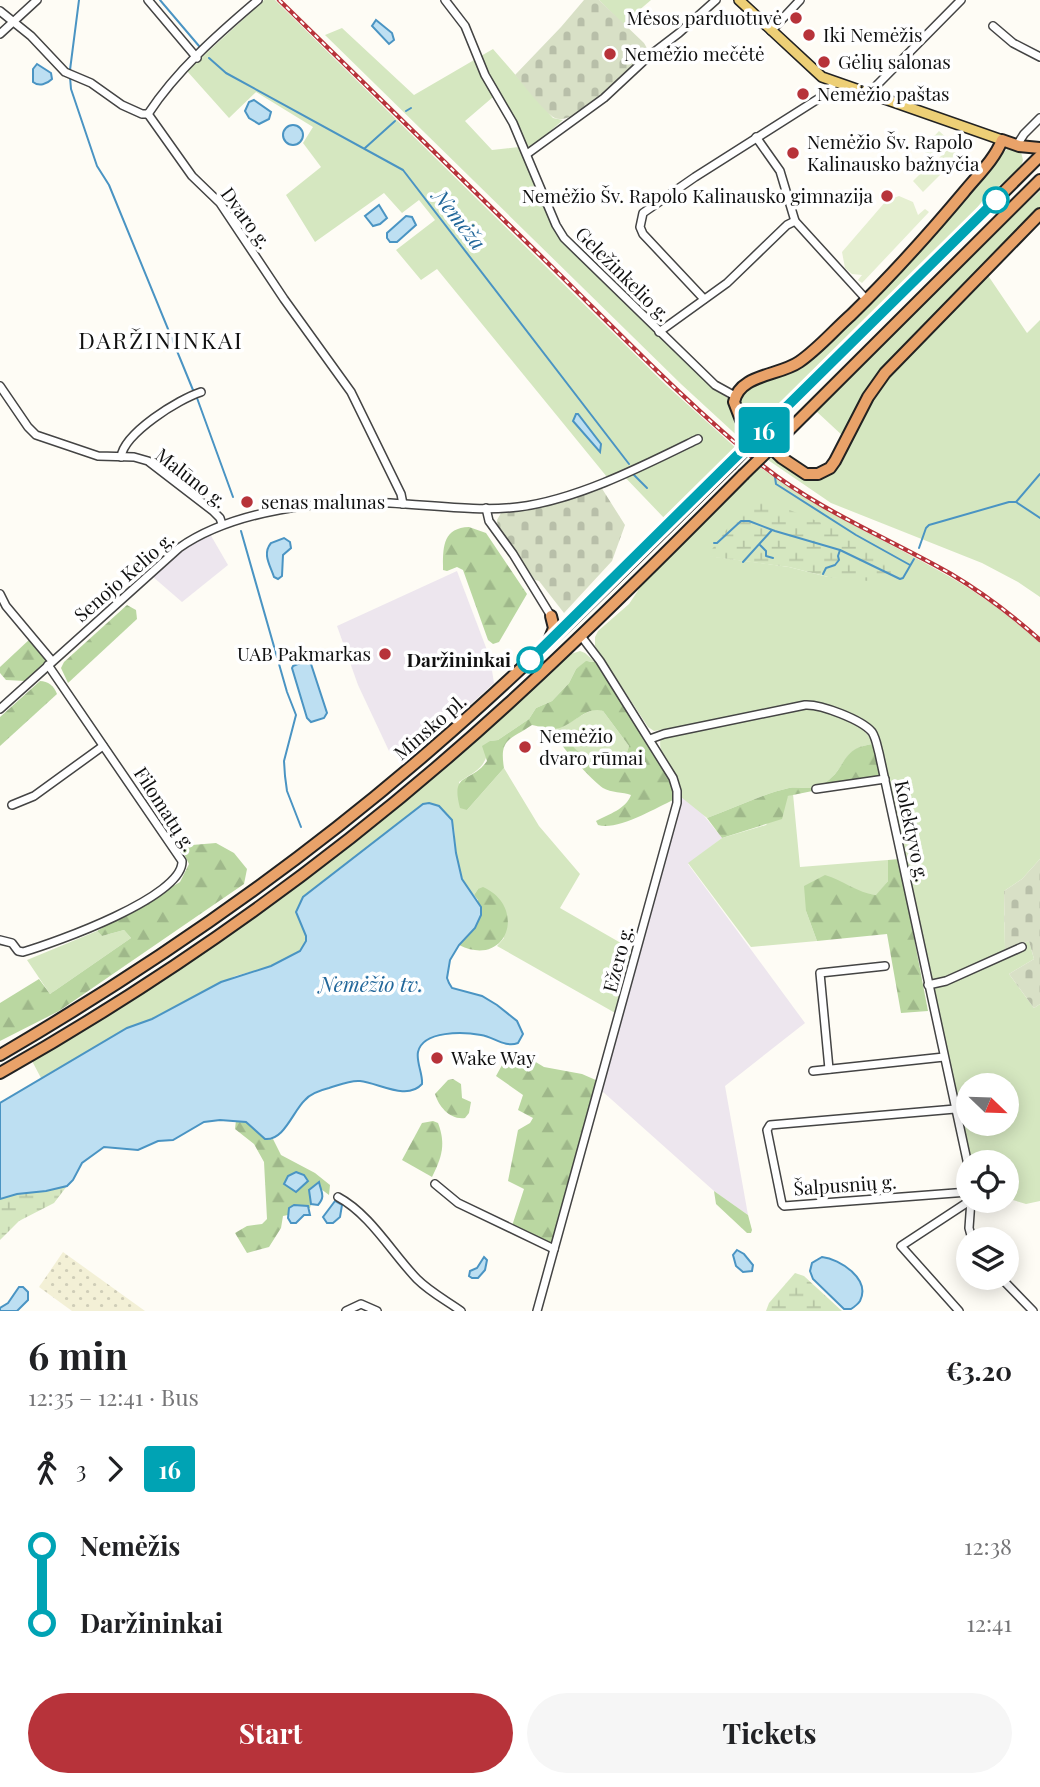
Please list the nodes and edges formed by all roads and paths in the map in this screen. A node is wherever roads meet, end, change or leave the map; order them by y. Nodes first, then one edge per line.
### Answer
1 (37, 0) edge
2 (148, 0) edge
3 (258, 0) edge
4 (445, 0) edge
5 (716, 0) edge
6 (739, 0) edge
7 (800, 0) edge
8 (961, 0) edge
9 (0, 11) edge
10 (14, 21) junction
11 (993, 26) dead end
12 (771, 31) junction
13 (0, 34) edge
14 (1040, 57) edge
15 (197, 58) junction
16 (834, 82) junction
17 (872, 95) junction
18 (148, 114) junction
19 (1040, 118) edge
20 (756, 138) junction
21 (1002, 140) junction
22 (1018, 146) junction
23 (1040, 148) edge
24 (527, 154) junction
25 (1040, 156) edge
26 (1022, 174) junction
27 (1040, 180) edge
28 (1040, 214) edge
29 (795, 220) junction
30 (704, 299) junction
31 (866, 299) junction
32 (659, 332) junction
33 (0, 386) edge
34 (201, 392) dead end
35 (735, 396) junction
36 (698, 439) dead end
37 (121, 457) junction
38 (403, 504) junction
39 (486, 508) junction
40 (222, 524) junction
41 (0, 594) edge
42 (551, 616) junction
43 (576, 617) junction
44 (581, 636) junction
45 (547, 643) junction
46 (50, 663) junction
47 (0, 709) edge
48 (650, 739) junction
49 (103, 746) junction
50 (885, 779) junction
51 (816, 789) dead end
52 (12, 805) dead end
53 (0, 940) edge
54 (1022, 947) dead end
55 (885, 966) dead end
56 (928, 985) junction
57 (0, 1055) edge
58 (944, 1057) junction
59 (829, 1069) junction
60 (813, 1071) dead end
61 (0, 1073) edge
62 (955, 1109) junction
63 (965, 1150) edge
64 (435, 1184) dead end
65 (956, 1193) edge
66 (338, 1197) dead end
67 (956, 1210) edge
68 (554, 1249) junction
69 (1013, 1290) edge
70 (346, 1311) edge
71 (376, 1311) edge
72 (461, 1311) edge
73 (537, 1311) edge
74 (959, 1311) edge
75 (1033, 1311) edge

1 - 10 street
2 - 15 street
3 - 15 street
4 - 24 street, Geležinkelio g.
5 - 24 street
6 - 12 main road
7 - 12 street
8 - 17 street
9 - 10 street
10 - 13 street
10 - 18 street
11 - 14 street
12 - 16 main road
15 - 18 street
16 - 17 main road
16 - 20 street
17 - 21 main road
18 - 38 street, Dvaro g.
19 - 22 street
20 - 29 street
20 - 30 street
21 - 22 highway
21 - 31 highway
22 - 23 highway
22 - 26 highway
24 - 32 street, Geležinkelio g.
25 - 26 highway, Minsko pl.
26 - 43 highway, Minsko pl., bridge
27 - 44 highway, Minsko pl., bridge
28 - 35 highway
29 - 30 street
29 - 31 street
30 - 32 street
31 - 35 highway
32 - 35 street, Geležinkelio g.
33 - 37 street, Malūno g.
34 - 37 street
36 - 39 street, Senojo Kelio g.
37 - 40 street, Malūno g.
38 - 39 street, Senojo Kelio g.
38 - 40 street, Senojo Kelio g.
39 - 42 street
40 - 46 street, Senojo Kelio g.
41 - 46 street, Filomatų g.
42 - 43 highway
42 - 45 highway
43 - 45 highway, Minsko pl.
44 - 48 street, Ežero g.
44 - 61 highway, Minsko pl.
45 - 57 highway, Minsko pl.
46 - 47 street, Senojo Kelio g.
46 - 49 street, Filomatų g.
48 - 50 street, Kolektyvo g.
48 - 68 street, Ežero g.
49 - 52 street
49 - 53 street, Filomatų g.
50 - 51 street
50 - 56 street, Kolektyvo g.
54 - 56 street
55 - 59 street
56 - 58 street, Kolektyvo g.
58 - 59 street
58 - 62 street, Kolektyvo g.
59 - 60 street
62 - 63 street, Kolektyvo g.
62 - 65 street, Šalpusnių g.
64 - 68 street
66 - 72 street
67 - 74 street
68 - 73 street, Ežero g.
69 - 75 street
70 - 71 street

